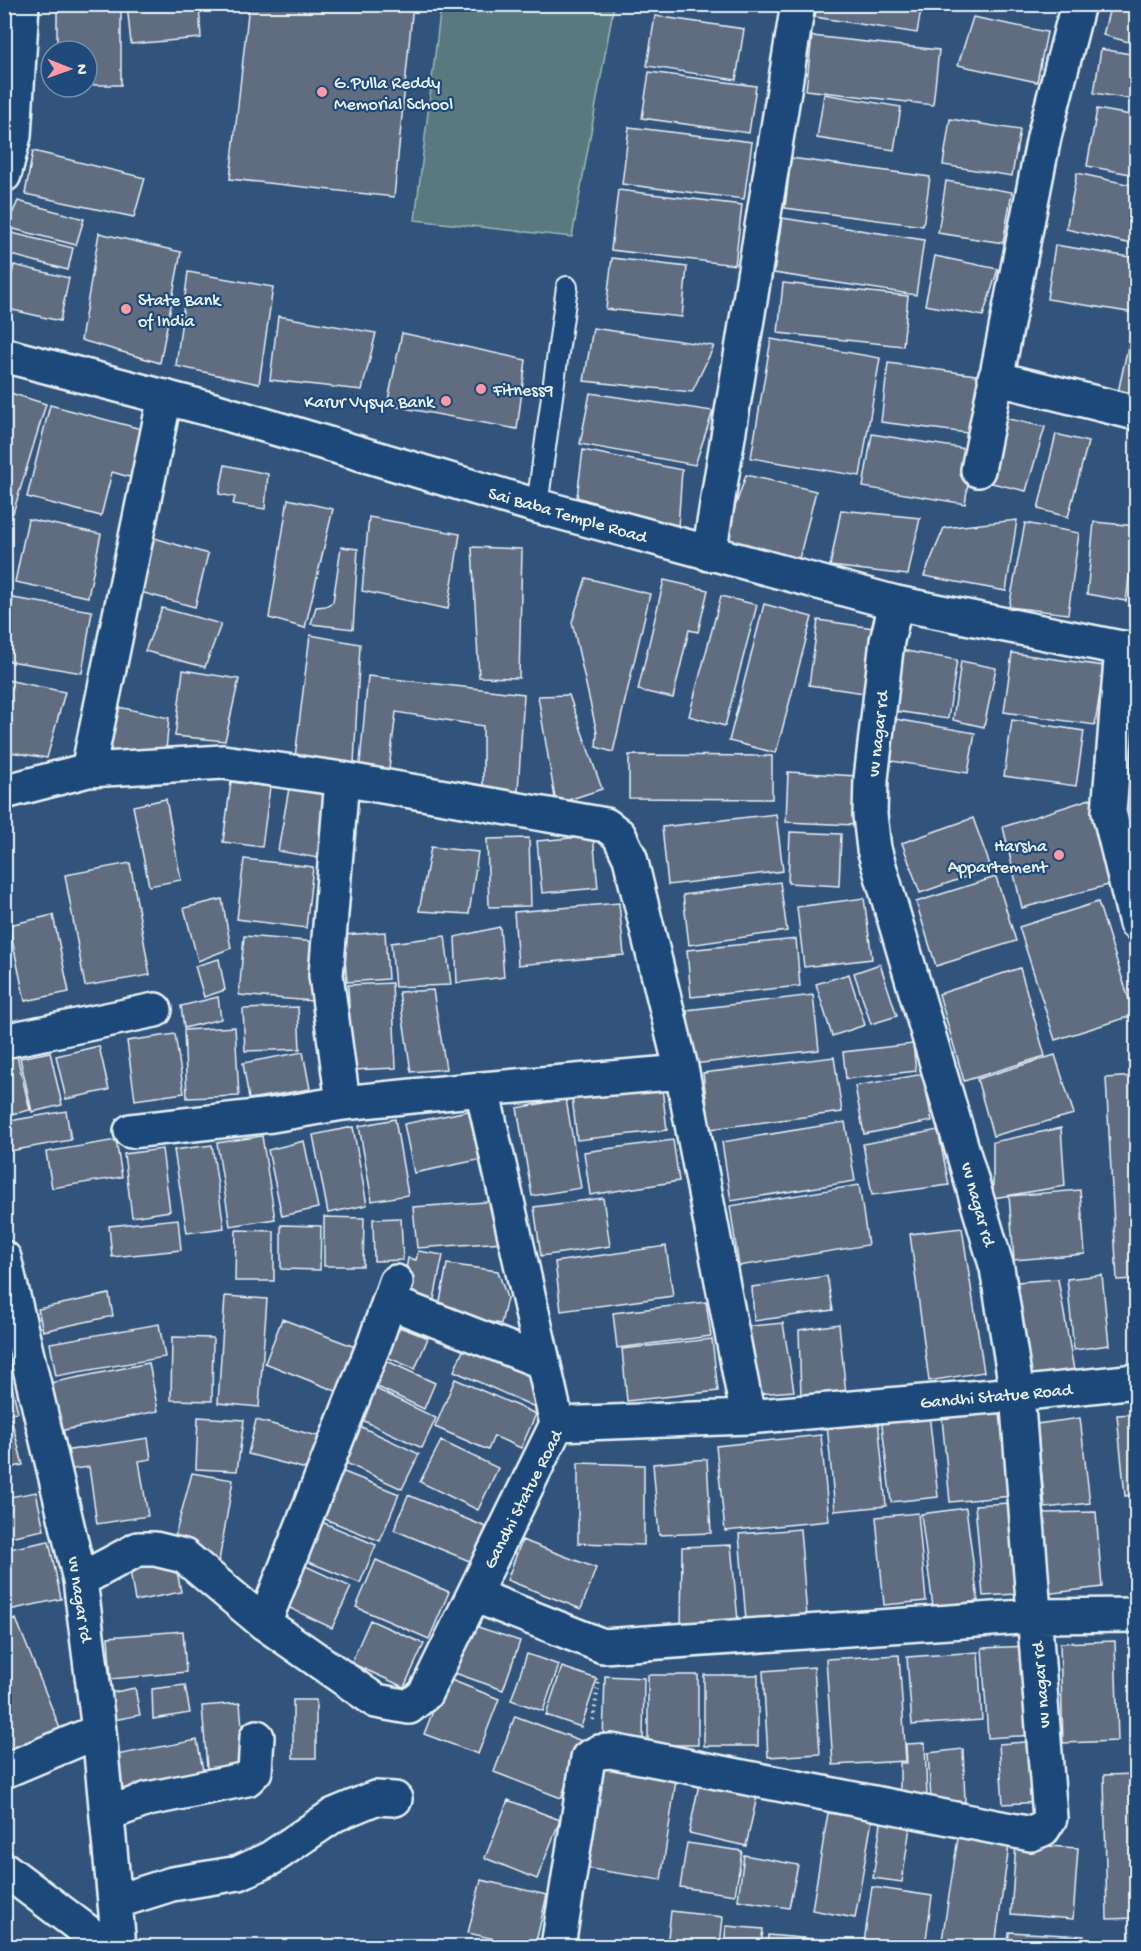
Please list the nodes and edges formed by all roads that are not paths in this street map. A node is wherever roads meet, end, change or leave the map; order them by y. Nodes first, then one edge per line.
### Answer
1 (22, 4) edge
2 (798, 4) edge
3 (1078, 4) edge
4 (4, 175) edge
5 (567, 287) dead end
6 (4, 355) edge
7 (995, 378) junction
8 (165, 397) junction
9 (1137, 413) edge
10 (978, 470) dead end
11 (537, 506) junction
12 (709, 554) junction
13 (896, 603) junction
14 (1129, 649) edge
15 (88, 770) junction
16 (342, 779) junction
17 (4, 792) edge
18 (1137, 923) edge
19 (155, 1010) dead end
20 (4, 1041) edge
21 (682, 1072) junction
22 (482, 1089) junction
23 (343, 1103) junction
24 (131, 1131) dead end
25 (4, 1258) edge
26 (543, 1362) junction
27 (1137, 1381) edge
28 (1017, 1394) junction
29 (748, 1417) junction
30 (557, 1424) junction
31 (80, 1580) junction
32 (474, 1595) junction
33 (1137, 1615) edge
34 (1035, 1617) junction
35 (264, 1623) junction
36 (99, 1731) junction
37 (256, 1737) dead end
38 (4, 1771) edge
39 (395, 1799) dead end
40 (107, 1814) junction
41 (4, 1869) edge
42 (115, 1902) junction
43 (106, 1947) edge
44 (119, 1947) edge
45 (558, 1947) edge

1 - 4 street
2 - 12 street
3 - 7 street
5 - 11 lane
6 - 8 street, Sai Baba Temple Road
7 - 9 street
7 - 10 street
8 - 11 street, Sai Baba Temple Road
8 - 15 street
11 - 12 street, Sai Baba Temple Road
12 - 13 street, Sai Baba Temple Road
13 - 14 street, Sai Baba Temple Road
13 - 28 street, vv nagar rd
14 - 18 street
15 - 16 street
15 - 17 street
16 - 21 street
16 - 23 street
19 - 20 street
21 - 22 street
21 - 29 street
22 - 23 street
22 - 26 street
23 - 24 street
25 - 31 street, vv nagar rd
26 - 30 street
26 - 35 street
27 - 28 street, Gandhi Statue Road
28 - 29 street, Gandhi Statue Road
28 - 34 street, vv nagar rd
29 - 30 street, Gandhi Statue Road
30 - 32 street, Gandhi Statue Road
31 - 35 street, Gandhi Statue Road
31 - 36 street, vv nagar rd
32 - 34 street
32 - 35 street, Gandhi Statue Road
33 - 34 street
34 - 45 street, vv nagar rd
36 - 38 street
36 - 40 street, vv nagar rd
37 - 40 street
39 - 42 street
40 - 42 street, vv nagar rd
41 - 43 street
42 - 44 street, vv nagar rd

